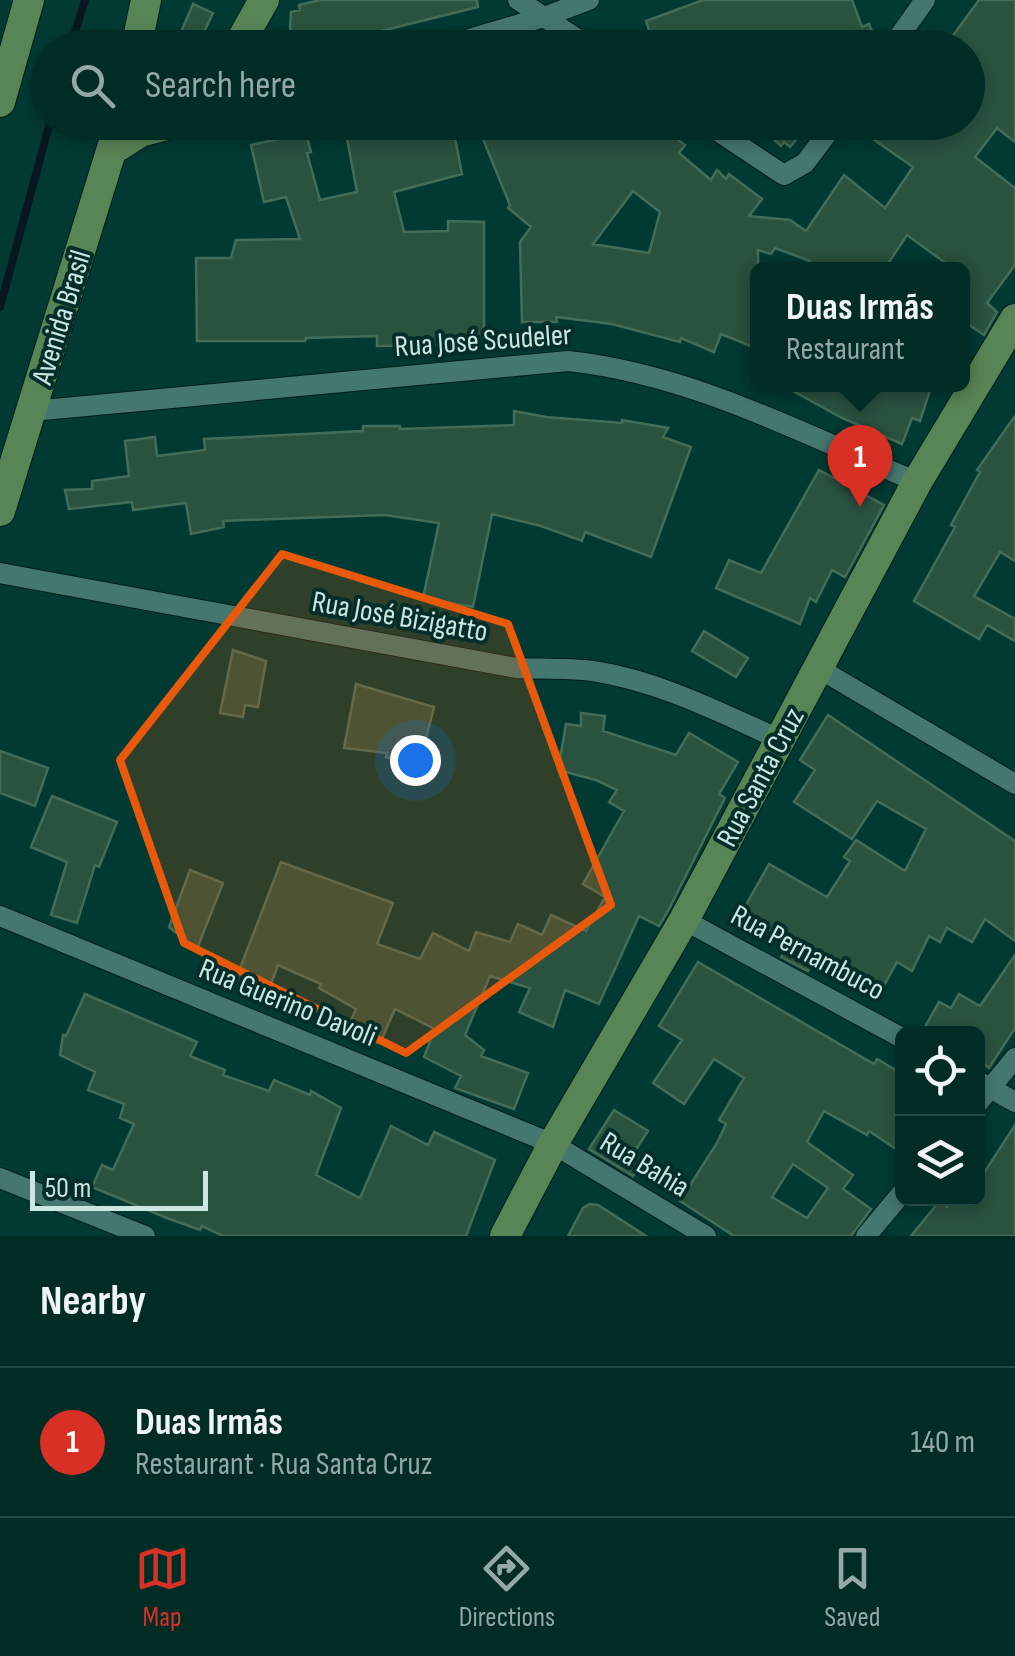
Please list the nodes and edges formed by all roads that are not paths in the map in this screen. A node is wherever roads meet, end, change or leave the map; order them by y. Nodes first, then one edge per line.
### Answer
1 (28, 0) edge
2 (146, 0) edge
3 (264, 0) edge
4 (518, 0) edge
5 (589, 0) edge
6 (925, 0) edge
7 (544, 17) junction
8 (140, 30) edge
9 (247, 30) edge
10 (500, 30) edge
11 (563, 30) edge
12 (903, 30) edge
13 (0, 102) edge
14 (116, 140) edge
15 (731, 140) edge
16 (822, 140) edge
17 (1015, 319) edge
18 (32, 411) junction
19 (917, 482) junction
20 (0, 511) edge
21 (0, 573) edge
22 (818, 668) junction
23 (781, 740) junction
24 (1015, 784) edge
25 (0, 916) edge
26 (684, 920) junction
27 (895, 1034) edge
28 (1015, 1058) edge
29 (985, 1087) edge
30 (985, 1091) edge
31 (1015, 1102) edge
32 (553, 1144) junction
33 (0, 1178) edge
34 (895, 1201) edge
35 (145, 1236) edge
36 (506, 1236) edge
37 (706, 1236) edge
38 (866, 1236) edge

1 - 13 street
2 - 8 street
3 - 9 street
4 - 7 street
5 - 7 street
6 - 12 street
7 - 10 street
7 - 11 street
14 - 18 street, Avenida Brasil
15 - 16 street
17 - 19 street, Rua Santa Cruz
18 - 19 street, Rua José Scudeler
18 - 20 street, Avenida Brasil
19 - 22 street, Rua Santa Cruz
21 - 23 street, Rua José Bizigatto
22 - 23 street, Rua Santa Cruz
22 - 24 street
23 - 26 street, Rua Santa Cruz
25 - 32 street, Rua Guerino Davoli
26 - 27 street, Rua Pernambuco
26 - 32 street, Rua Santa Cruz
28 - 29 street
30 - 31 street
32 - 36 street, Rua Santa Cruz
32 - 37 street, Rua Bahia
33 - 35 street
34 - 38 street

